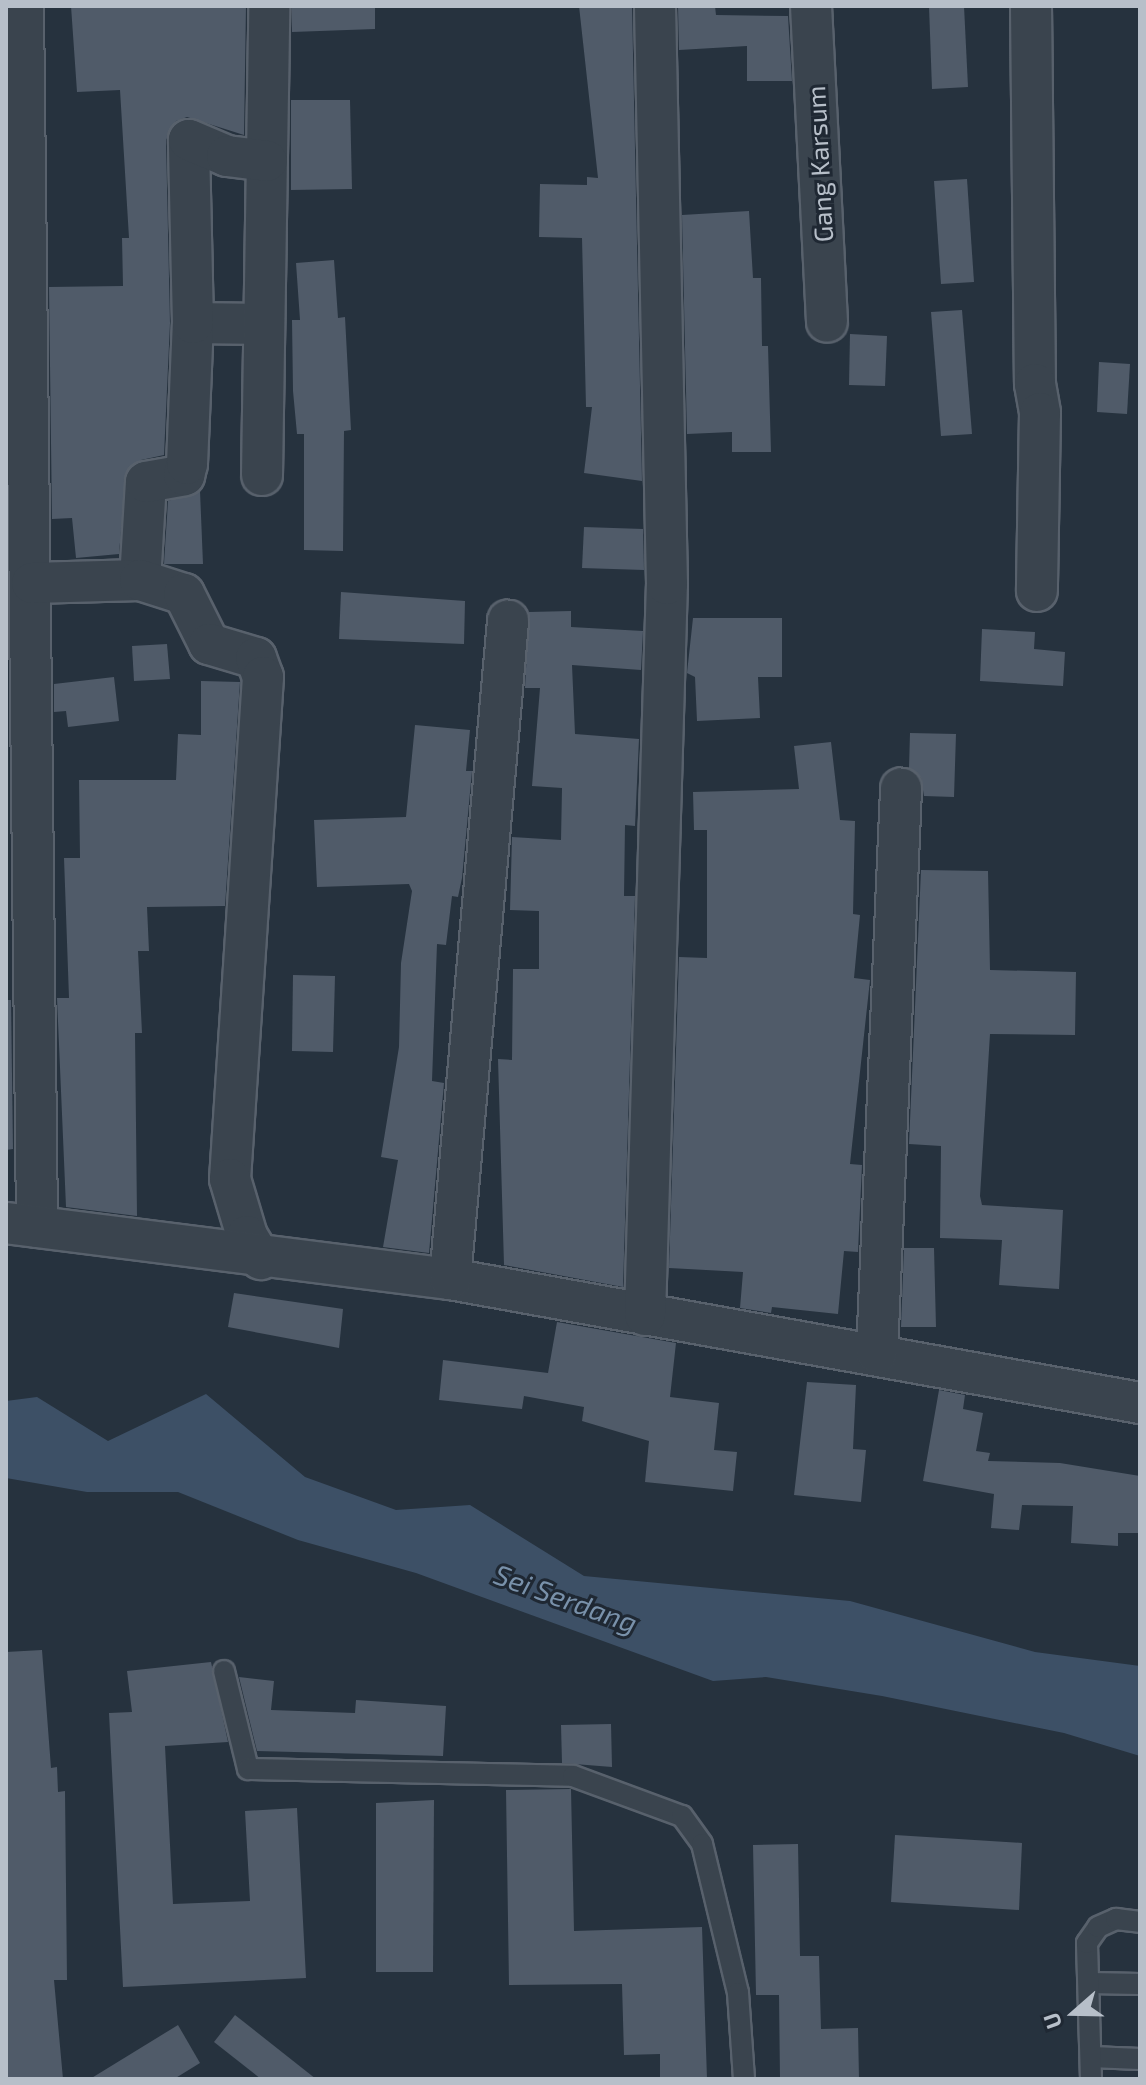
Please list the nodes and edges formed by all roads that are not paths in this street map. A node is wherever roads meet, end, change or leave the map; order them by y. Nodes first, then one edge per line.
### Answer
1 (23, 6) edge
2 (269, 6) edge
3 (655, 6) edge
4 (811, 6) edge
5 (1031, 6) edge
6 (267, 161) junction
7 (827, 322) dead end
8 (193, 323) junction
9 (264, 324) junction
10 (262, 475) dead end
11 (140, 580) junction
12 (32, 583) junction
13 (1037, 591) dead end
14 (508, 621) dead end
15 (901, 789) dead end
16 (22, 1225) edge
17 (261, 1259) junction
18 (450, 1279) junction
19 (645, 1315) junction
20 (877, 1353) junction
21 (1140, 1403) edge
22 (224, 1671) dead end
23 (1140, 1922) edge
24 (1090, 1983) junction
25 (1140, 1984) edge
26 (1091, 2057) junction
27 (1140, 2059) edge
28 (744, 2079) edge
29 (1091, 2079) edge

1 - 12 street
2 - 6 street
3 - 19 street
4 - 7 street, Gang Karsum
5 - 13 street
6 - 8 street
6 - 9 street
8 - 9 street
8 - 11 street
9 - 10 street
11 - 12 street
11 - 17 street
12 - 16 street
14 - 18 street
15 - 20 street
16 - 17 street
17 - 18 street
18 - 19 street
19 - 20 street
20 - 21 street
22 - 28 lane
23 - 24 lane
24 - 25 lane
24 - 26 lane
26 - 27 lane
26 - 29 lane

